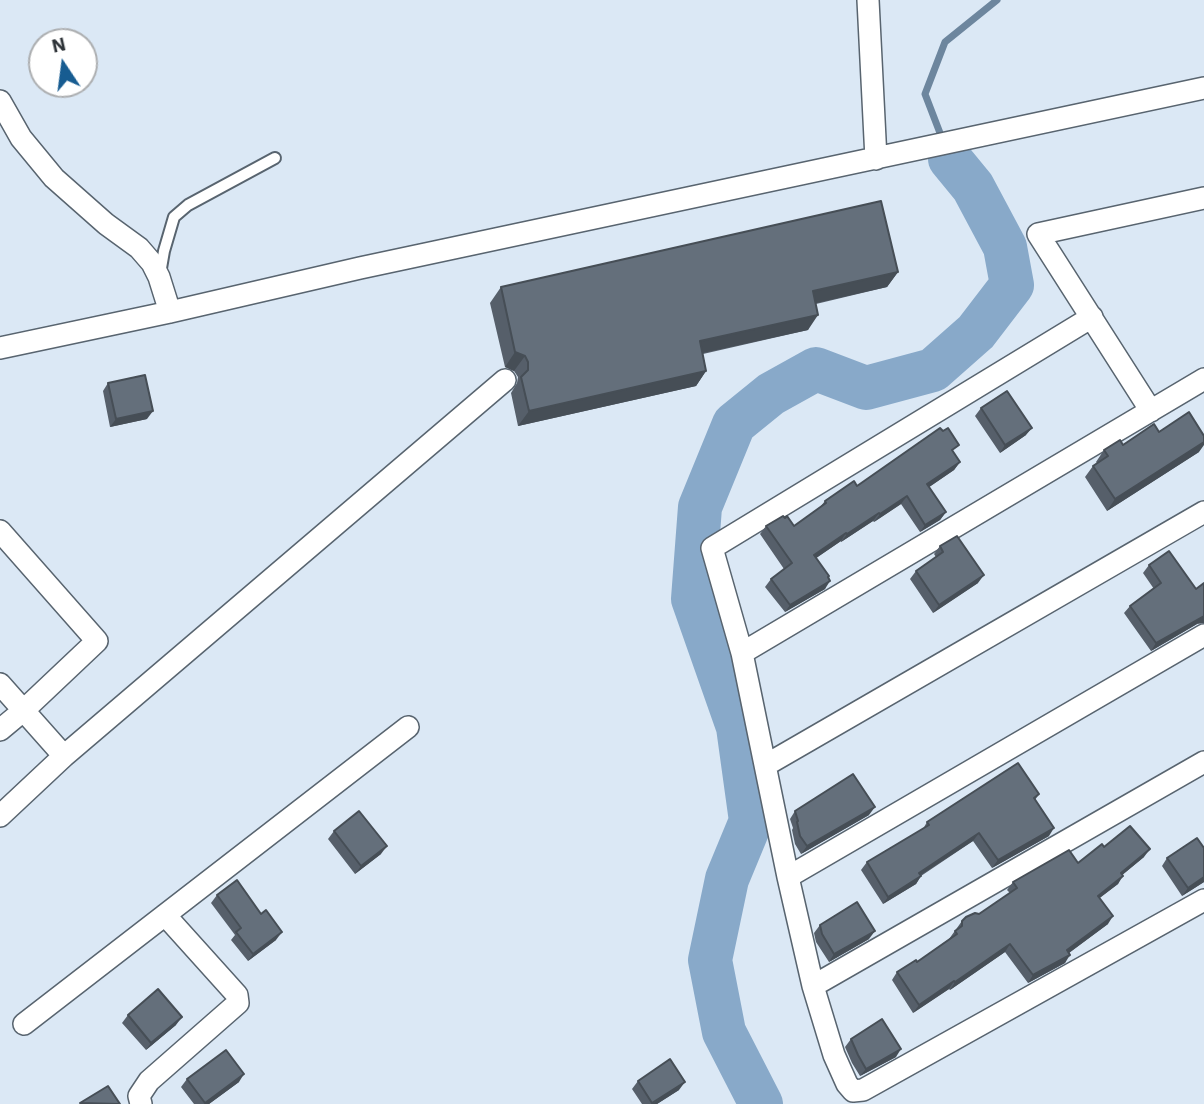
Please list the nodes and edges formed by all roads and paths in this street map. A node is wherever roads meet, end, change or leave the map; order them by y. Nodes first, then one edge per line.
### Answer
1 (868, 0) edge
2 (1204, 88) edge
3 (0, 101) edge
4 (275, 158) dead end
5 (881, 158) junction
6 (1204, 198) edge
7 (159, 277) junction
8 (170, 312) junction
9 (1092, 317) junction
10 (0, 348) edge
11 (1204, 379) edge
12 (505, 380) dead end
13 (1151, 411) junction
14 (1204, 512) edge
15 (0, 531) edge
16 (1204, 635) edge
17 (742, 653) junction
18 (0, 684) edge
19 (24, 710) junction
20 (408, 727) dead end
21 (0, 730) edge
22 (64, 756) junction
23 (1204, 762) edge
24 (766, 765) junction
25 (0, 816) edge
26 (788, 877) junction
27 (1204, 900) edge
28 (165, 915) junction
29 (813, 986) junction
30 (24, 1024) dead end
31 (141, 1104) edge

1 - 5 street
2 - 5 street
3 - 7 street
4 - 7 lane
5 - 8 street
6 - 9 street
7 - 8 street
8 - 10 street
9 - 13 street
9 - 17 street
11 - 13 street
12 - 22 street
13 - 17 street
14 - 24 street
15 - 19 street
16 - 26 street
17 - 24 street
18 - 19 street
19 - 21 street
19 - 22 street
20 - 28 street
22 - 25 street
23 - 29 street
24 - 26 street
26 - 29 street
27 - 29 street
28 - 30 street
28 - 31 street

